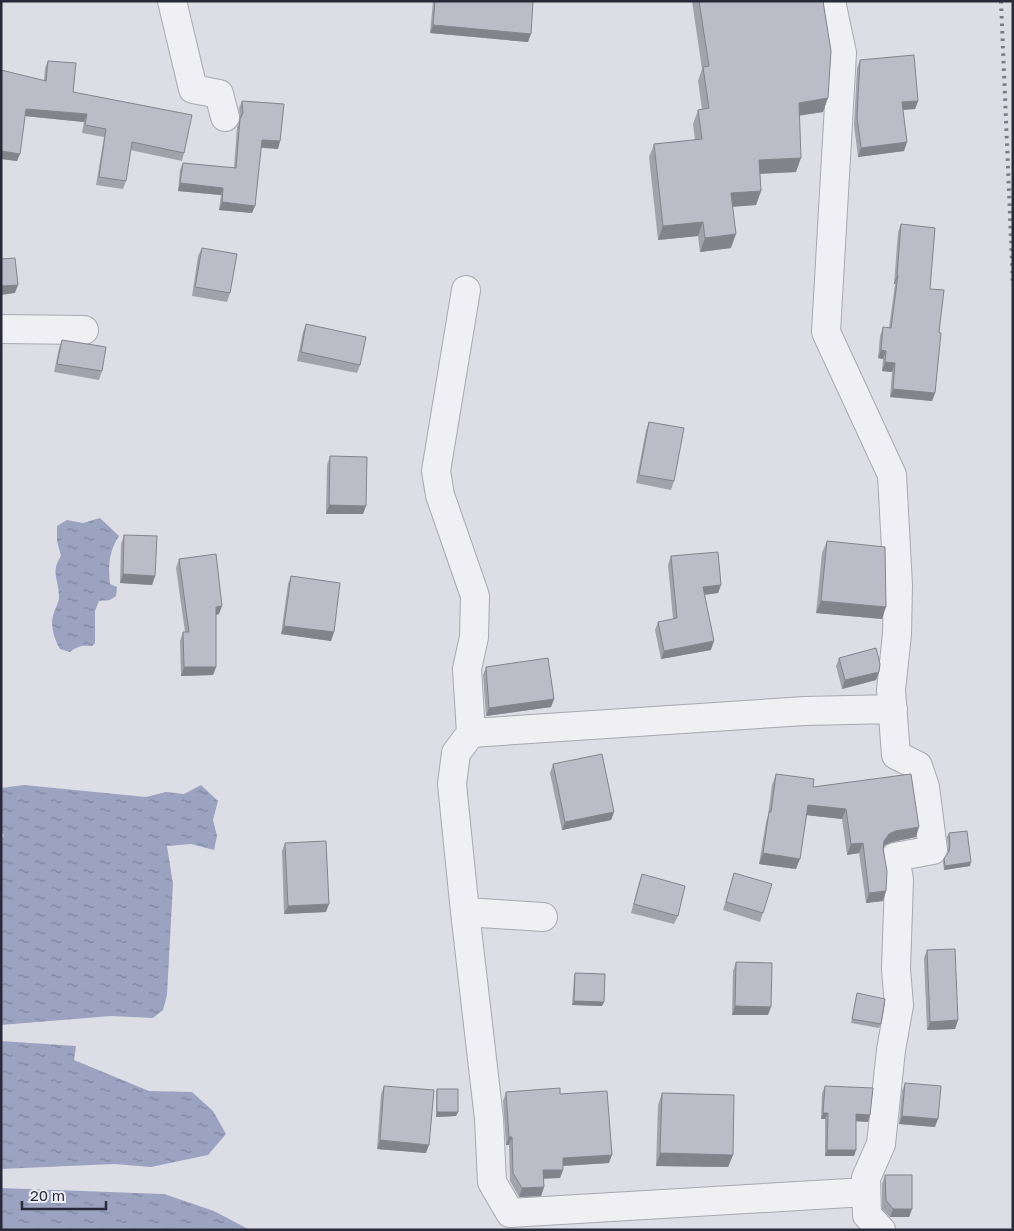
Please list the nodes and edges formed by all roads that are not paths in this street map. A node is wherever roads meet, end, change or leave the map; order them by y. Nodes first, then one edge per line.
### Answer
1 (172, 1) edge
2 (831, 1) edge
3 (226, 117) dead end
4 (466, 290) dead end
5 (1, 329) edge
6 (84, 330) dead end
7 (893, 709) junction
8 (471, 733) junction
9 (465, 912) junction
10 (543, 917) dead end
11 (866, 1192) junction
12 (880, 1230) edge

1 - 3 street
2 - 7 street
4 - 8 street
5 - 6 street
7 - 8 street
7 - 11 street
8 - 9 street
9 - 10 street
9 - 11 street
11 - 12 street

